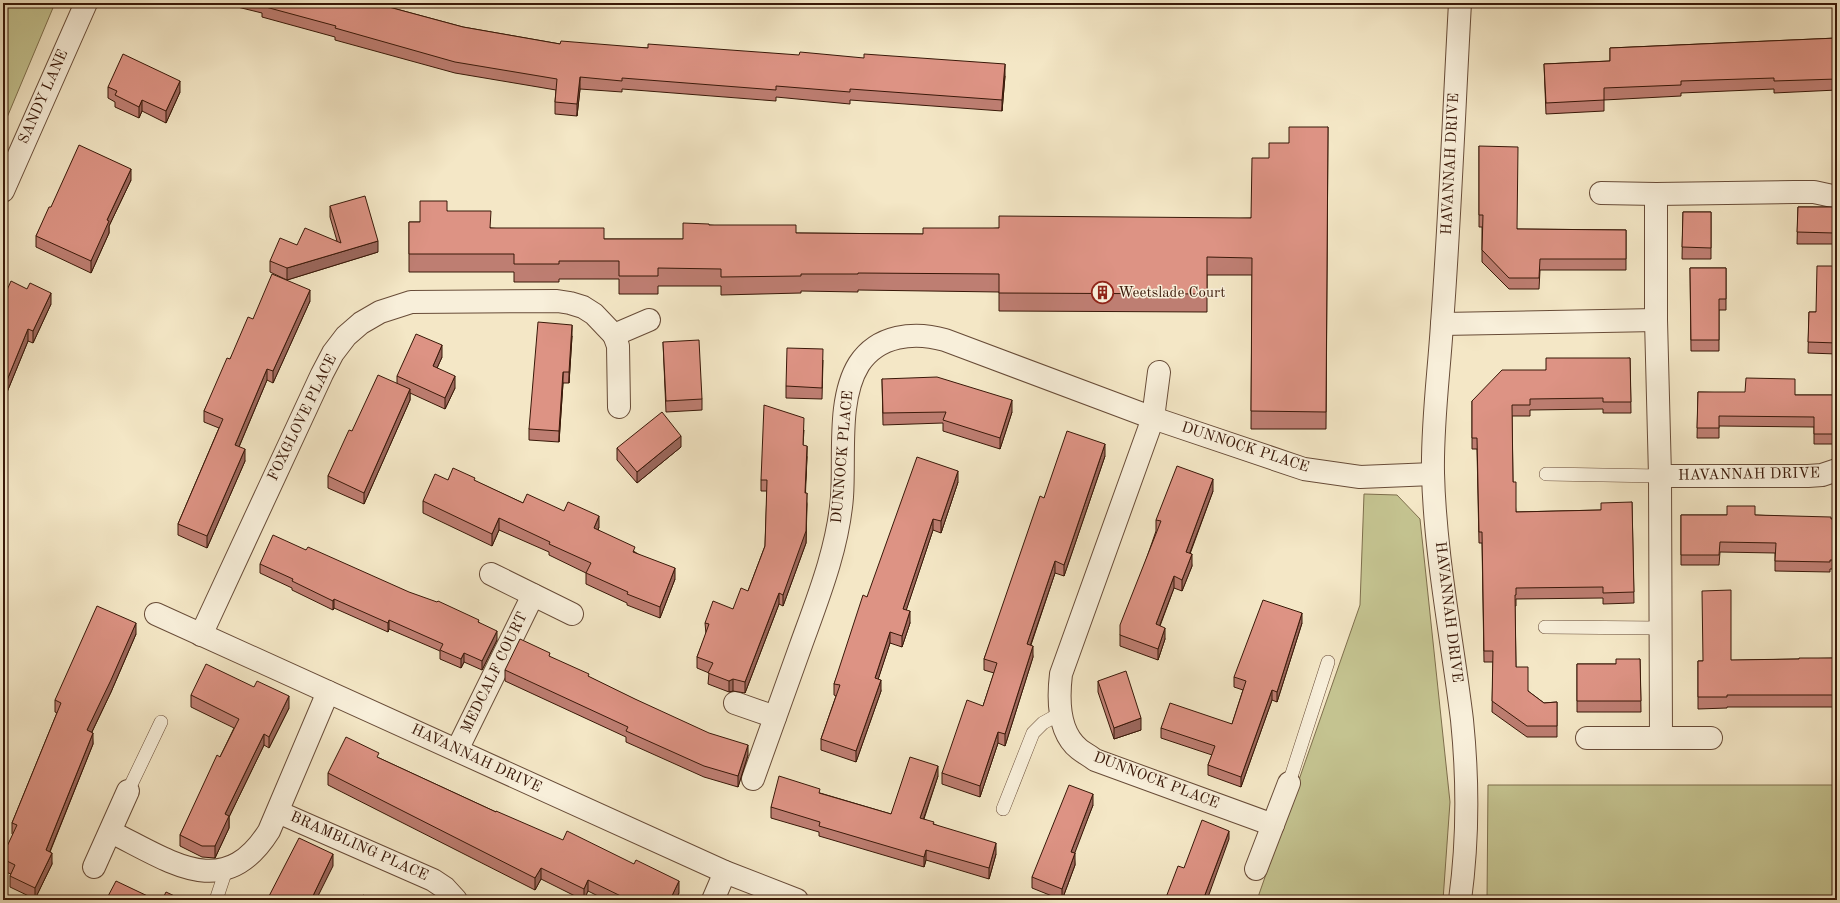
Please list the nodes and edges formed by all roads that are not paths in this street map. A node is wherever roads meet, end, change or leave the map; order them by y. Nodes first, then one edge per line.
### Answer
1 (86, 3) edge
2 (1460, 3) edge
3 (3, 191) edge
4 (1600, 193) dead end
5 (1656, 194) junction
6 (1837, 197) edge
7 (650, 320) dead end
8 (1656, 320) junction
9 (1442, 324) junction
10 (614, 335) junction
11 (1159, 372) dead end
12 (619, 407) dead end
13 (1153, 418) junction
14 (1837, 470) edge
15 (1433, 474) junction
16 (1546, 474) dead end
17 (1660, 476) junction
18 (491, 574) dead end
19 (533, 595) junction
20 (156, 614) dead end
21 (572, 614) dead end
22 (1545, 627) dead end
23 (1660, 628) junction
24 (201, 635) junction
25 (1328, 662) dead end
26 (328, 692) junction
27 (735, 703) dead end
28 (1061, 713) junction
29 (775, 717) junction
30 (161, 722) dead end
31 (1587, 738) dead end
32 (1661, 738) junction
33 (1712, 738) dead end
34 (457, 750) junction
35 (753, 779) dead end
36 (1288, 783) joint
37 (128, 791) joint
38 (1004, 809) dead end
39 (278, 812) junction
40 (1273, 825) junction
41 (111, 832) junction
42 (94, 867) dead end
43 (1256, 869) dead end
44 (226, 870) junction
45 (725, 872) junction
46 (216, 900) edge
47 (456, 900) edge
48 (713, 900) edge
49 (797, 900) edge
50 (1460, 900) edge

1 - 3 street, SANDY LANE
2 - 9 street, HAVANNAH DRIVE
4 - 5 street
5 - 6 street
5 - 8 street, HAVANNAH DRIVE
7 - 10 street
8 - 9 street
8 - 17 street, HAVANNAH DRIVE
9 - 15 street, HAVANNAH DRIVE
10 - 12 street
10 - 24 street, FOXGLOVE PLACE
11 - 13 street
13 - 15 street, DUNNOCK PLACE
13 - 28 street, DUNNOCK PLACE
13 - 29 street, DUNNOCK PLACE
14 - 17 street, HAVANNAH DRIVE
15 - 50 street, HAVANNAH DRIVE
16 - 17 lane
17 - 23 street, HAVANNAH DRIVE
18 - 19 street, MEDCALF COURT
19 - 21 street, MEDCALF COURT
19 - 34 street, MEDCALF COURT
20 - 24 street, HAVANNAH DRIVE
22 - 23 lane
23 - 32 street, HAVANNAH DRIVE
24 - 26 street, HAVANNAH DRIVE
25 - 36 lane
26 - 34 street, HAVANNAH DRIVE
26 - 39 street, BRAMBLING PLACE
27 - 29 street
28 - 38 lane
28 - 40 street, DUNNOCK PLACE
29 - 35 street, DUNNOCK PLACE
30 - 37 lane
31 - 32 street
32 - 33 street
34 - 45 street, HAVANNAH DRIVE
36 - 40 street
37 - 41 street
39 - 44 street, BRAMBLING PLACE
39 - 47 street, BRAMBLING PLACE
40 - 43 street
41 - 42 street
41 - 44 street, BRAMBLING PLACE
44 - 46 lane
45 - 48 street
45 - 49 street, HAVANNAH DRIVE

